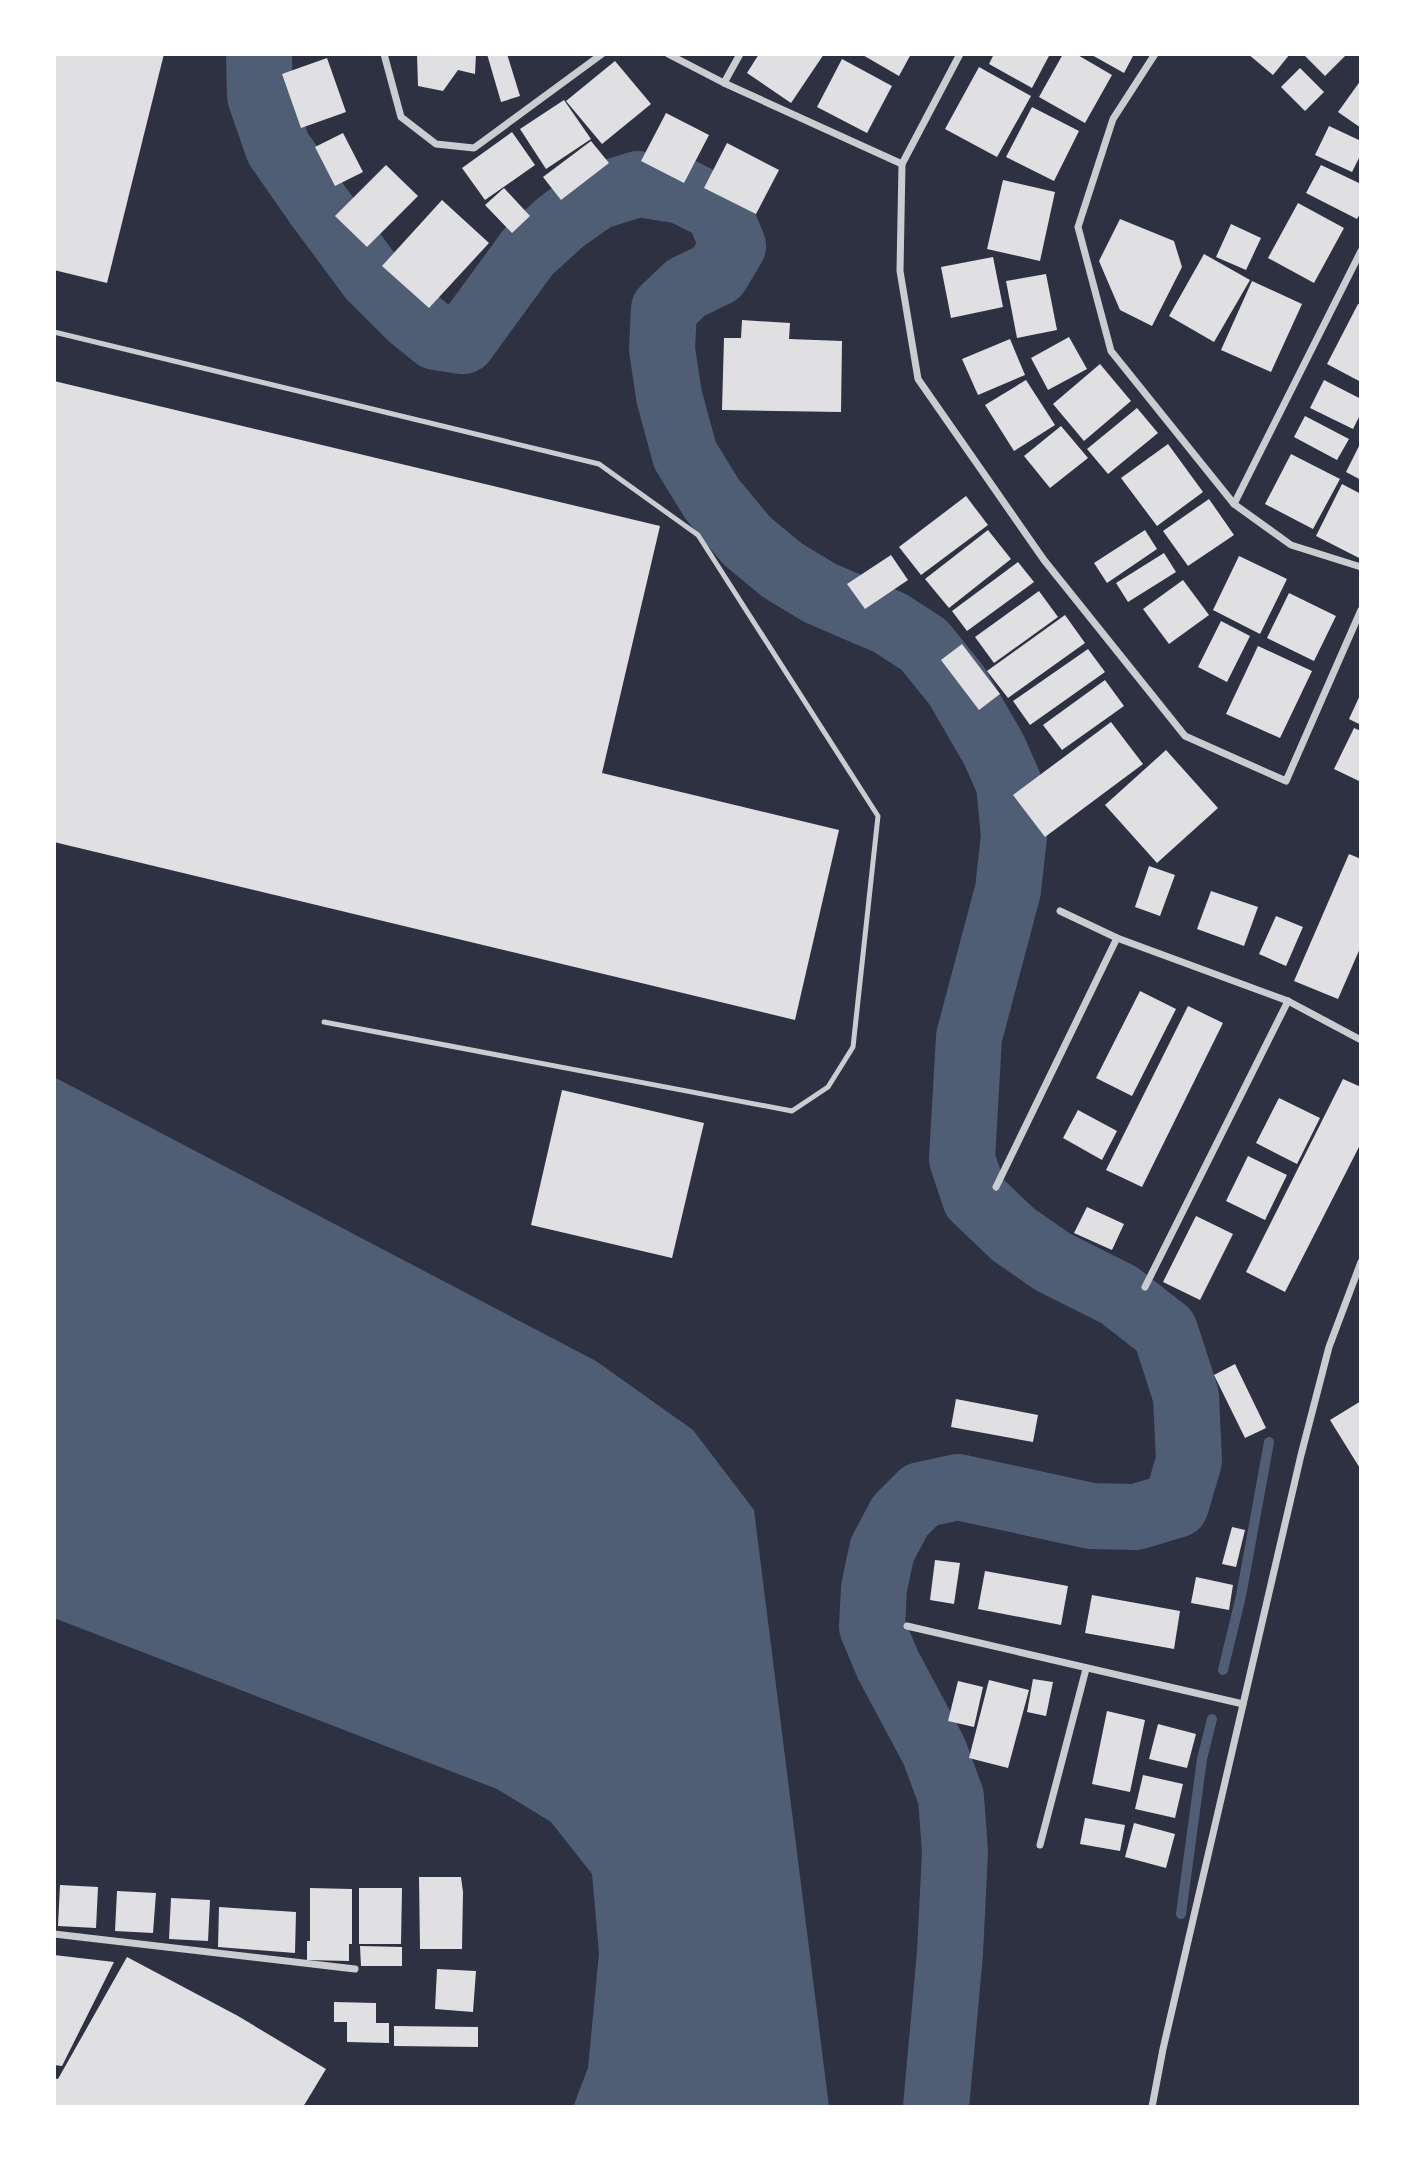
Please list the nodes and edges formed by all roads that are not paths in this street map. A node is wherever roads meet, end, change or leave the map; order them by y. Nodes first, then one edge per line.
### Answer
1 (384, 54) edge
2 (602, 54) edge
3 (668, 54) edge
4 (740, 54) edge
5 (960, 54) edge
6 (1155, 54) edge
7 (724, 83) junction
8 (902, 164) junction
9 (1361, 251) edge
10 (54, 331) edge
11 (1234, 504) junction
12 (1361, 567) edge
13 (1361, 610) edge
14 (1060, 911) dead end
15 (1117, 938) junction
16 (1288, 1001) junction
17 (324, 1022) dead end
18 (1361, 1040) edge
19 (996, 1187) dead end
20 (1361, 1262) edge
21 (1146, 1287) dead end
22 (907, 1626) dead end
23 (1086, 1669) junction
24 (1243, 1704) junction
25 (1040, 1845) dead end
26 (54, 1934) edge
27 (355, 1969) dead end
28 (1152, 2107) edge

1 - 2 street
3 - 7 street
4 - 7 street
5 - 8 street
6 - 11 street
7 - 8 street
8 - 13 street
9 - 11 street
10 - 17 lane
11 - 12 street
14 - 15 street
15 - 16 street
15 - 19 street
16 - 18 street
16 - 21 street
20 - 24 street
22 - 23 street
23 - 24 street
23 - 25 street
24 - 28 street
26 - 27 street

